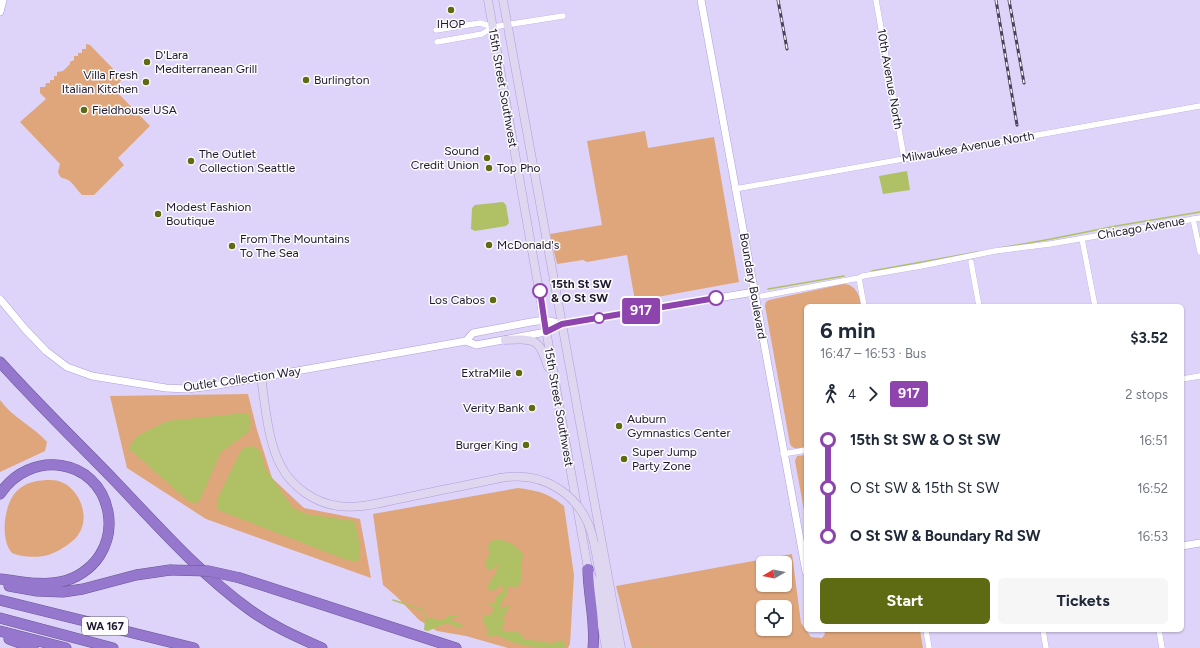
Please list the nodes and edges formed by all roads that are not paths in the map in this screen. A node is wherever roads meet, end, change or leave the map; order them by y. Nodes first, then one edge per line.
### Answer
1 (3, 0) edge
2 (488, 0) edge
3 (503, 0) edge
4 (701, 0) edge
5 (876, 0) edge
6 (0, 12) edge
7 (563, 16) dead end
8 (507, 25) junction
9 (493, 27) junction
10 (436, 30) dead end
11 (438, 42) dead end
12 (1200, 106) edge
13 (904, 158) junction
14 (735, 189) junction
15 (1200, 218) edge
16 (1194, 219) junction
17 (1082, 239) junction
18 (1200, 252) edge
19 (971, 262) dead end
20 (859, 278) junction
21 (754, 292) junction
22 (762, 296) dead end
23 (0, 299) edge
24 (864, 304) edge
25 (980, 304) edge
26 (1095, 304) edge
27 (544, 320) junction
28 (562, 324) junction
29 (546, 332) junction
30 (504, 340) junction
31 (466, 341) junction
32 (0, 362) edge
33 (1200, 376) edge
34 (261, 377) junction
35 (1184, 379) edge
36 (559, 404) junction
37 (804, 450) edge
38 (784, 454) junction
39 (0, 494) edge
40 (1200, 543) edge
41 (1184, 546) edge
42 (804, 561) edge
43 (588, 569) junction
44 (0, 579) edge
45 (12, 583) junction
46 (0, 584) edge
47 (0, 600) edge
48 (0, 618) edge
49 (0, 631) edge
50 (926, 632) edge
51 (1042, 632) edge
52 (1159, 632) edge
53 (0, 635) edge
54 (18, 639) junction
55 (453, 647) edge
56 (33, 648) edge
57 (66, 648) edge
58 (113, 648) edge
59 (194, 648) edge
60 (322, 648) edge
61 (592, 648) edge
62 (606, 648) edge
63 (614, 648) edge
64 (621, 648) edge
65 (929, 648) edge
66 (1046, 648) edge
67 (1162, 648) edge

1 - 6 street
2 - 9 main road, 15th Street Southwest
3 - 8 main road, 15th Street Southwest
4 - 14 street, Boundary Boulevard
5 - 13 street, 10th Avenue North
7 - 8 street
8 - 9 street
8 - 28 main road, 15th Street Southwest
9 - 10 street
9 - 11 street
9 - 27 main road, 15th Street Southwest
12 - 13 street, Milwaukee Avenue North
13 - 14 street, Milwaukee Avenue North
14 - 21 street, Boundary Boulevard
15 - 16 street, Chicago Avenue
16 - 17 street, Chicago Avenue
16 - 18 street
17 - 20 street, Chicago Avenue
17 - 26 street
19 - 25 street
20 - 22 street
20 - 24 street
21 - 28 street
21 - 38 street, Boundary Boulevard
23 - 34 street, Outlet Collection Way
27 - 28 street
27 - 29 main road, 15th Street Southwest
27 - 31 street, Outlet Collection Way
28 - 29 street, Outlet Collection Way
28 - 64 main road, 15th Street Southwest
29 - 30 street, Outlet Collection Way
29 - 36 main road, 15th Street Southwest
30 - 31 street, Outlet Collection Way
30 - 36 main road
31 - 34 street, Outlet Collection Way
32 - 60 highway
33 - 35 street
34 - 63 main road, bridge
36 - 43 main road, 15th Street Southwest
37 - 38 street
38 - 42 street, Boundary Boulevard
39 - 45 highway
40 - 41 street
43 - 61 highway
43 - 62 main road, 15th Street Southwest
44 - 45 highway
45 - 46 highway
45 - 55 highway, bridge
47 - 59 highway, WA 167
48 - 58 highway
49 - 54 highway
50 - 65 street
51 - 66 street
52 - 67 street
53 - 54 highway
54 - 56 highway
54 - 57 highway

